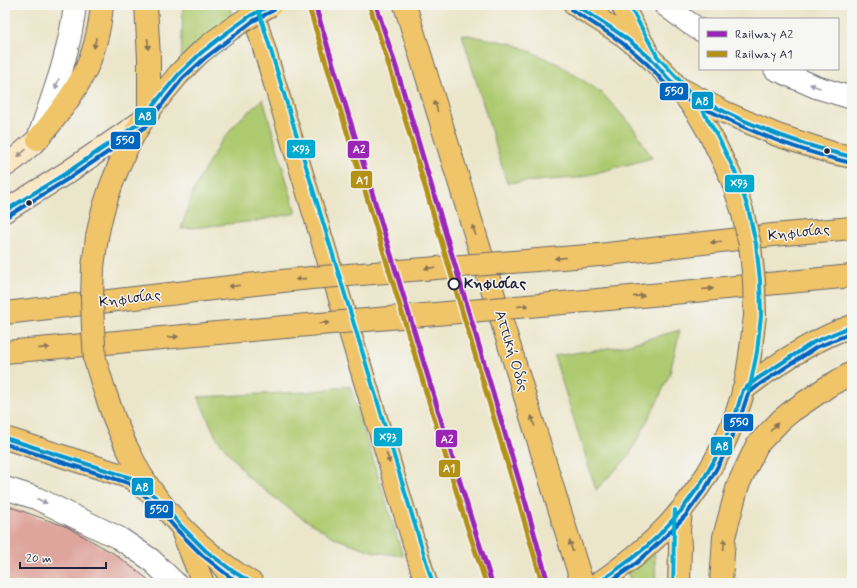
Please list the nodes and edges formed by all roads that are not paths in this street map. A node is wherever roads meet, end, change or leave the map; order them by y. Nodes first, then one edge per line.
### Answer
1 (75, 5) edge
2 (102, 5) edge
3 (146, 5) edge
4 (251, 5) edge
5 (271, 5) edge
6 (405, 5) edge
7 (575, 5) edge
8 (622, 5) edge
9 (665, 5) edge
10 (595, 12) edge
11 (699, 29) edge
12 (652, 60) junction
13 (777, 70) edge
14 (676, 86) junction
15 (852, 98) edge
16 (150, 111) junction
17 (38, 139) junction
18 (852, 157) edge
19 (5, 166) edge
20 (5, 211) edge
21 (852, 228) edge
22 (852, 276) edge
23 (5, 313) edge
24 (852, 326) edge
25 (5, 352) edge
26 (852, 374) edge
27 (743, 390) junction
28 (5, 438) edge
29 (5, 488) edge
30 (158, 499) junction
31 (681, 511) junction
32 (181, 526) junction
33 (218, 560) junction
34 (175, 583) edge
35 (203, 583) edge
36 (236, 583) edge
37 (252, 583) edge
38 (426, 583) edge
39 (582, 583) edge
40 (598, 583) edge
41 (679, 583) edge
42 (721, 583) edge

1 -> 17 street
2 -> 17 main road
3 -> 16 main road
4 -> 38 main road
5 - 16 main road, bridge
39 -> 6 main road, Αττική Οδός
7 - 10 main road
8 - 12 main road
9 - 11 street
10 - 12 main road
12 - 14 main road
15 -> 13 street
14 - 18 main road
14 - 27 main road, bridge
16 - 20 main road
16 - 30 main road, bridge
17 -> 19 main road
21 -> 23 main road, Κηφισίας, bridge
25 -> 22 main road, bridge
24 - 27 main road
42 -> 26 main road
27 - 31 main road
28 - 30 main road
29 -> 34 street
30 - 32 main road
31 - 40 main road
31 - 41 main road
32 - 33 main road
32 - 35 main road
33 - 36 main road
33 - 37 main road

